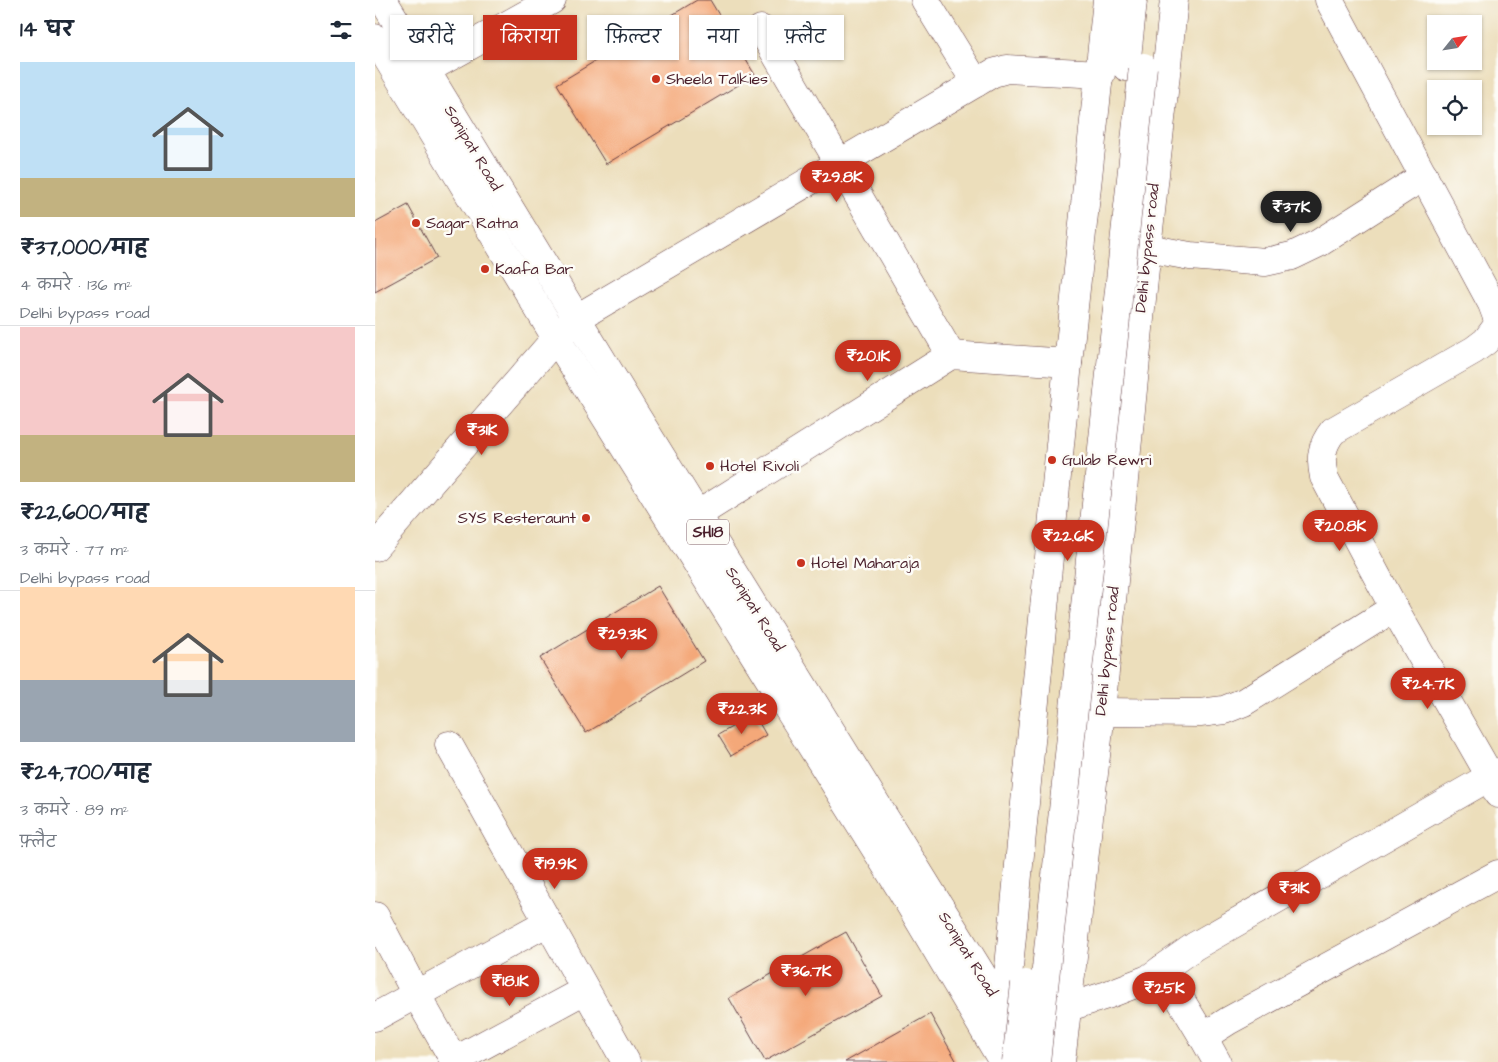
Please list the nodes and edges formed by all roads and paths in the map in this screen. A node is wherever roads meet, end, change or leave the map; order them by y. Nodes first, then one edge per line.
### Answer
1 (383, 0) edge
2 (551, 0) edge
3 (925, 0) edge
4 (1107, 0) edge
5 (1133, 0) edge
6 (1150, 0) edge
7 (1174, 0) edge
8 (1329, 0) edge
9 (761, 29) dead end
10 (375, 38) edge
11 (1123, 69) junction
12 (426, 70) junction
13 (976, 82) junction
14 (839, 163) junction
15 (1424, 176) junction
16 (1147, 248) junction
17 (577, 318) junction
18 (1498, 320) edge
19 (1498, 325) edge
20 (556, 338) junction
21 (951, 355) junction
22 (1068, 363) junction
23 (697, 515) junction
24 (375, 547) edge
25 (1394, 608) junction
26 (1101, 712) junction
27 (449, 744) dead end
28 (1495, 781) edge
29 (1498, 874) edge
30 (375, 916) edge
31 (548, 922) junction
32 (1162, 969) junction
33 (585, 990) junction
34 (416, 994) junction
35 (1069, 1007) junction
36 (1004, 1012) junction
37 (375, 1017) edge
38 (1203, 1037) junction
39 (455, 1062) edge
40 (626, 1062) edge
41 (1003, 1062) edge
42 (1016, 1062) edge
43 (1036, 1062) edge
44 (1061, 1062) edge
45 (1217, 1062) edge

1 - 12 main road, Sonipat Road / SH18
2 - 12 main road
3 - 13 main road
4 - 11 main road
5 - 11 main road
6 - 11 main road
7 - 16 main road, Delhi bypass road
8 - 15 main road
9 - 14 main road
10 - 20 main road, Sonipat Road / SH18
11 - 13 main road
11 - 22 main road
11 - 42 main road, bridge
11 - 43 main road, bridge
12 - 17 main road, Sonipat Road / SH18
13 - 14 main road
14 - 17 main road
14 - 21 main road
15 - 16 main road
15 - 18 main road
16 - 26 main road, Delhi bypass road
17 - 20 main road
17 - 23 main road, Sonipat Road / SH18
19 - 25 main road
20 - 24 main road
20 - 41 main road, Sonipat Road / SH18
21 - 22 main road
21 - 23 main road
22 - 36 main road
23 - 36 main road, Sonipat Road / SH18
25 - 26 main road
25 - 28 main road
26 - 35 main road, Delhi bypass road
27 - 31 main road
28 - 32 main road
29 - 38 main road
30 - 34 main road
31 - 33 main road
31 - 34 main road
32 - 35 main road
32 - 38 main road
33 - 39 main road
33 - 40 main road
34 - 37 main road
34 - 39 main road
35 - 44 main road, Delhi bypass road
36 - 41 main road
36 - 43 main road, Sonipat Road / SH18
38 - 45 main road

